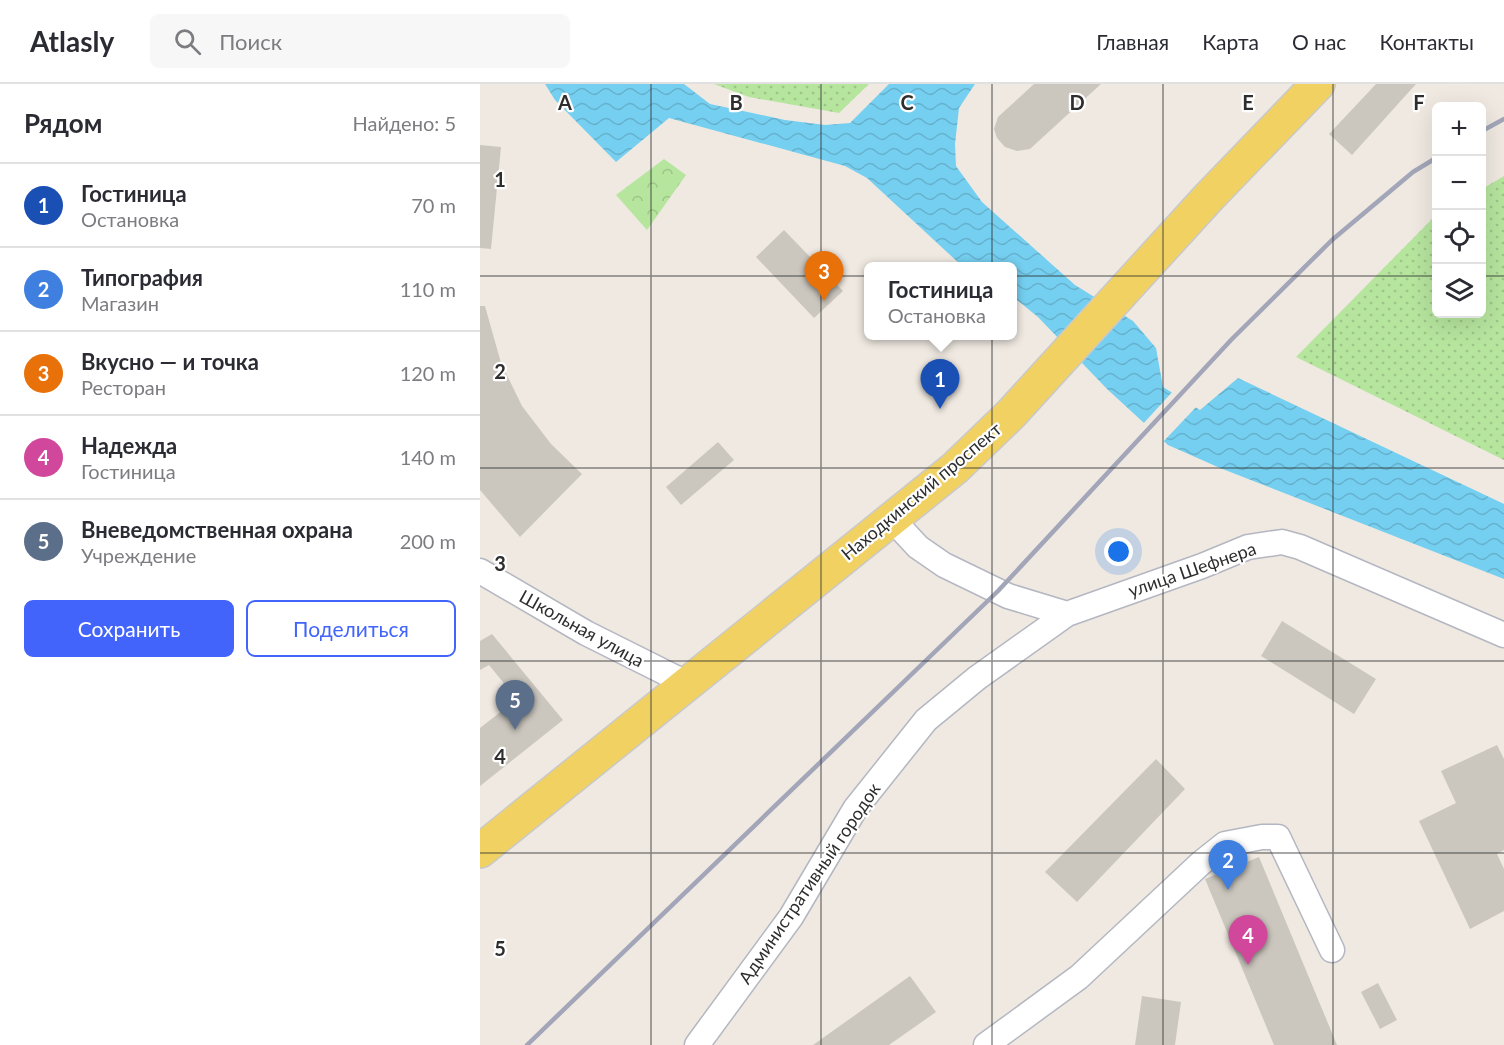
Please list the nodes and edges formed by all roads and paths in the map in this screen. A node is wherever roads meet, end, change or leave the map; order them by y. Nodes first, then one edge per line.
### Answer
1 (1318, 84) edge
2 (892, 519) junction
3 (485, 578) edge
4 (1067, 614) junction
5 (1504, 635) edge
6 (686, 683) junction
7 (480, 851) edge
8 (1332, 950) dead end
9 (697, 1045) edge
10 (986, 1045) edge

1 - 2 main road, Находкинский проспект
2 - 4 street
2 - 6 main road, Находкинский проспект
3 - 6 street, Школьная улица
4 - 5 street, улица Шефнера
4 - 9 street, Административный городок
6 - 7 main road, Находкинский проспект
8 - 10 street

